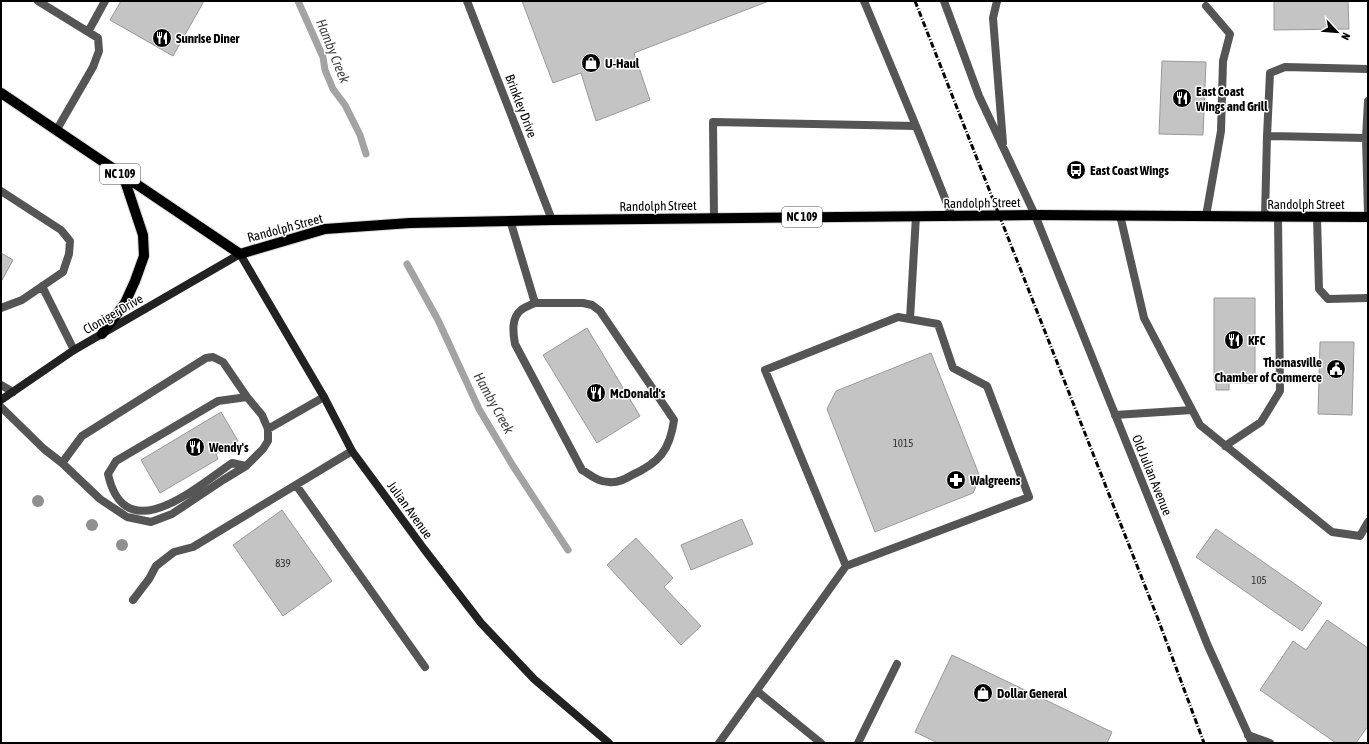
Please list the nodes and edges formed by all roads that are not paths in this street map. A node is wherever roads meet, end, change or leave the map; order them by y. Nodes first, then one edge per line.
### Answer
1 (38, 1) edge
2 (105, 1) edge
3 (468, 1) edge
4 (864, 1) edge
5 (944, 1) edge
6 (997, 1) edge
7 (1206, 6) dead end
8 (88, 32) junction
9 (1368, 69) edge
10 (1, 93) edge
11 (1368, 101) edge
12 (916, 126) junction
13 (56, 131) junction
14 (1267, 136) junction
15 (1367, 138) edge
16 (1003, 148) junction
17 (122, 175) junction
18 (1, 191) edge
19 (1368, 214) edge
20 (1035, 215) junction
21 (916, 216) junction
22 (952, 216) junction
23 (1120, 216) junction
24 (1206, 216) junction
25 (1278, 216) junction
26 (1266, 217) junction
27 (1318, 217) junction
28 (1368, 217) edge
29 (714, 218) junction
30 (510, 220) junction
31 (552, 220) junction
32 (240, 254) junction
33 (42, 286) junction
34 (1368, 298) edge
35 (535, 303) junction
36 (1, 308) edge
37 (910, 319) junction
38 (102, 334) junction
39 (74, 350) junction
40 (1, 386) edge
41 (13, 392) junction
42 (247, 396) junction
43 (324, 397) junction
44 (1, 400) edge
45 (1, 407) edge
46 (1192, 410) junction
47 (1115, 415) junction
48 (268, 429) junction
49 (1225, 446) junction
50 (352, 451) junction
51 (62, 463) junction
52 (246, 466) junction
53 (296, 485) junction
54 (1368, 522) edge
55 (846, 566) junction
56 (133, 600) dead end
57 (898, 664) dead end
58 (426, 666) dead end
59 (757, 691) junction
60 (1248, 735) junction
61 (609, 743) edge
62 (719, 743) edge
63 (821, 743) edge
64 (858, 743) edge
65 (1252, 743) edge
66 (1270, 743) edge

1 - 8 street
2 - 8 street
3 - 31 street, Brinkley Drive
4 - 12 street
5 - 16 street, Old Julian Avenue
6 - 16 street
7 - 24 street
8 - 13 street
9 - 14 street
10 - 13 main road, Randolph Street / NC 109
11 - 15 street
12 - 22 street
12 - 29 street
13 - 17 main road, Randolph Street / NC 109
14 - 15 street
14 - 26 street
15 - 19 street
16 - 20 street, Old Julian Avenue
17 - 32 main road, Randolph Street / NC 109
17 - 38 main road
18 - 33 street
20 - 22 main road, Randolph Street / NC 109
20 - 23 main road, Randolph Street / NC 109
20 - 47 street, Old Julian Avenue
21 - 22 main road, Randolph Street / NC 109
21 - 29 main road, Randolph Street / NC 109
21 - 37 street
23 - 24 main road, Randolph Street / NC 109
23 - 46 street
24 - 26 main road, Randolph Street / NC 109
25 - 26 main road, Randolph Street / NC 109
25 - 27 main road, Randolph Street / NC 109
25 - 49 street
27 - 28 main road, Randolph Street / NC 109
27 - 34 street
29 - 31 main road, Randolph Street / NC 109
30 - 31 main road, Randolph Street / NC 109
30 - 32 main road, Randolph Street / NC 109
30 - 35 street
32 - 38 street, Cloniger Drive
32 - 43 street, Julian Avenue
33 - 36 street
33 - 39 street
35 - 35 street
37 - 55 street
37 - 55 street
38 - 39 street, Cloniger Drive
39 - 41 street, Cloniger Drive
40 - 41 street
41 - 44 street, Cloniger Drive
42 - 48 street
42 - 51 street
42 - 52 street
43 - 48 street
43 - 50 street, Julian Avenue
45 - 51 street
46 - 47 street
46 - 49 street
47 - 60 street, Old Julian Avenue
48 - 52 street
49 - 54 street
50 - 53 street
50 - 61 street, Julian Avenue
51 - 52 street
53 - 56 street
53 - 58 street
55 - 59 street
57 - 64 street
59 - 62 street
59 - 63 street
60 - 65 street, Old Julian Avenue
60 - 66 street

